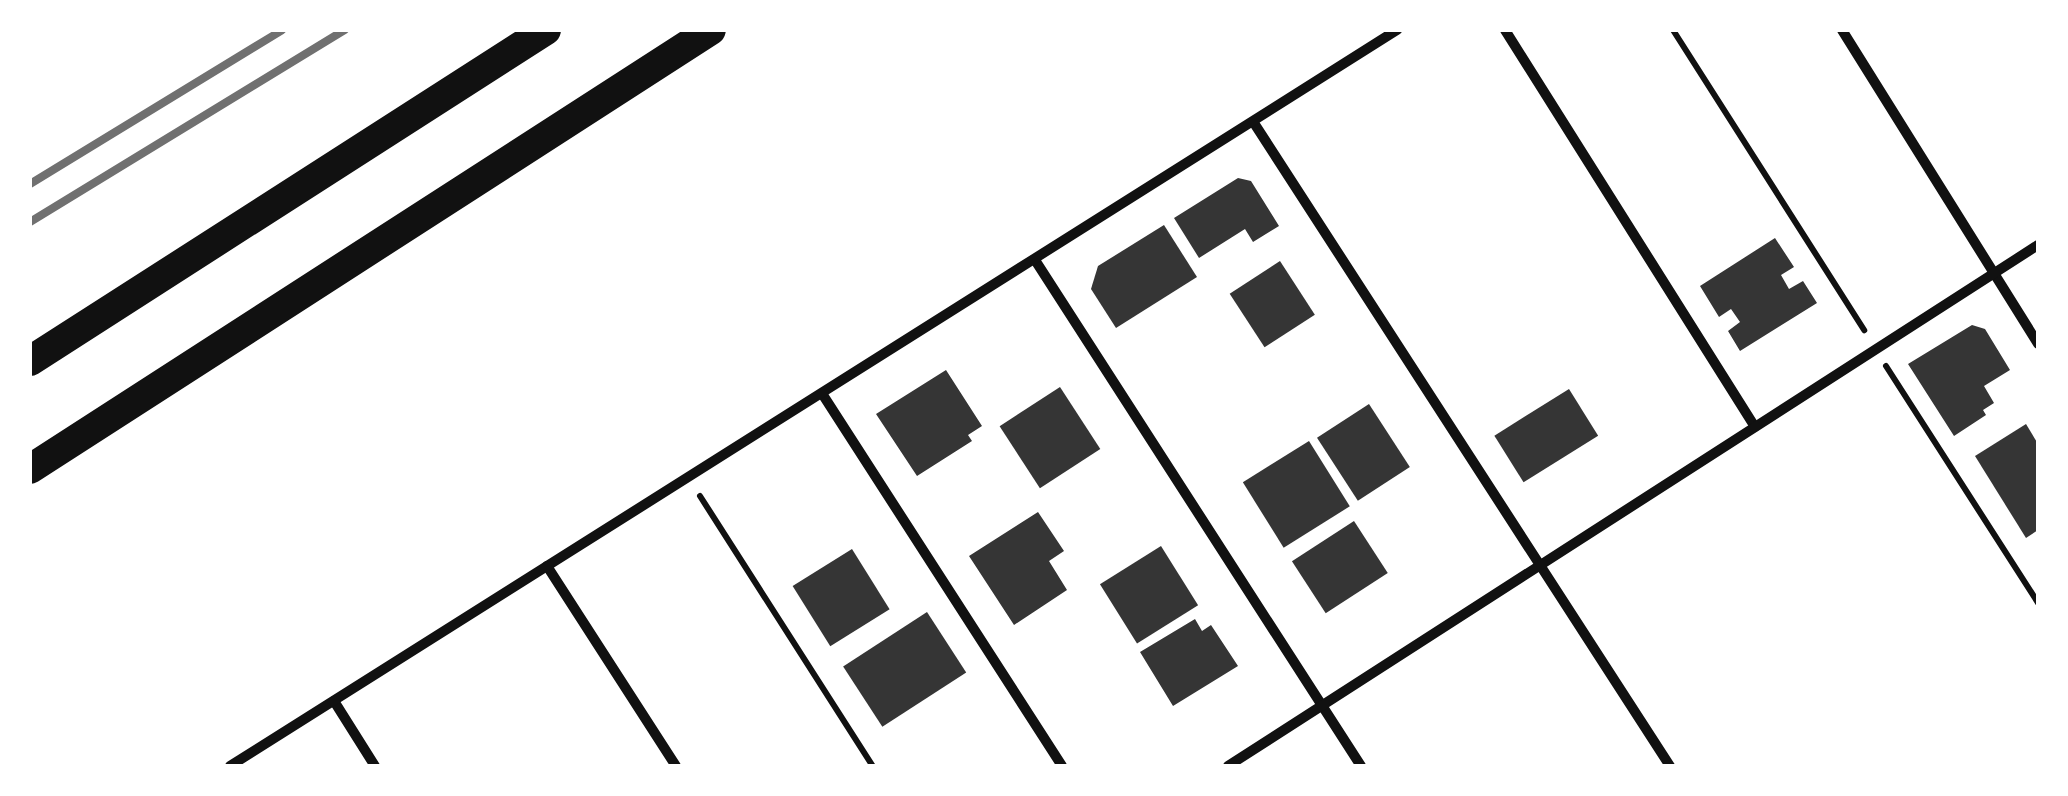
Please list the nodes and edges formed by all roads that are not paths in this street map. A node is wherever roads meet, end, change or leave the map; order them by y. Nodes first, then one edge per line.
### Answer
1 (546, 30) edge
2 (711, 30) edge
3 (1397, 30) edge
4 (1505, 30) edge
5 (1842, 30) edge
6 (1254, 123) junction
7 (2038, 246) edge
8 (1035, 260) junction
9 (1994, 273) junction
10 (2038, 344) edge
11 (30, 361) edge
12 (823, 395) junction
13 (1754, 427) junction
14 (30, 469) edge
15 (547, 566) junction
16 (1540, 568) junction
17 (334, 701) junction
18 (1326, 707) junction
19 (230, 766) edge
20 (375, 766) edge
21 (676, 766) edge
22 (1062, 766) edge
23 (1228, 766) edge
24 (1361, 766) edge
25 (1670, 766) edge

1 - 11 highway
2 - 14 highway
3 - 6 street
4 - 13 street
5 - 9 street
6 - 8 street
6 - 16 street
7 - 9 street
8 - 12 street
8 - 18 street
9 - 10 street
9 - 13 street
12 - 15 street
12 - 22 street
13 - 16 street
15 - 17 street
15 - 21 street
16 - 18 street
16 - 25 street
17 - 19 street
17 - 20 street
18 - 23 street
18 - 24 street

